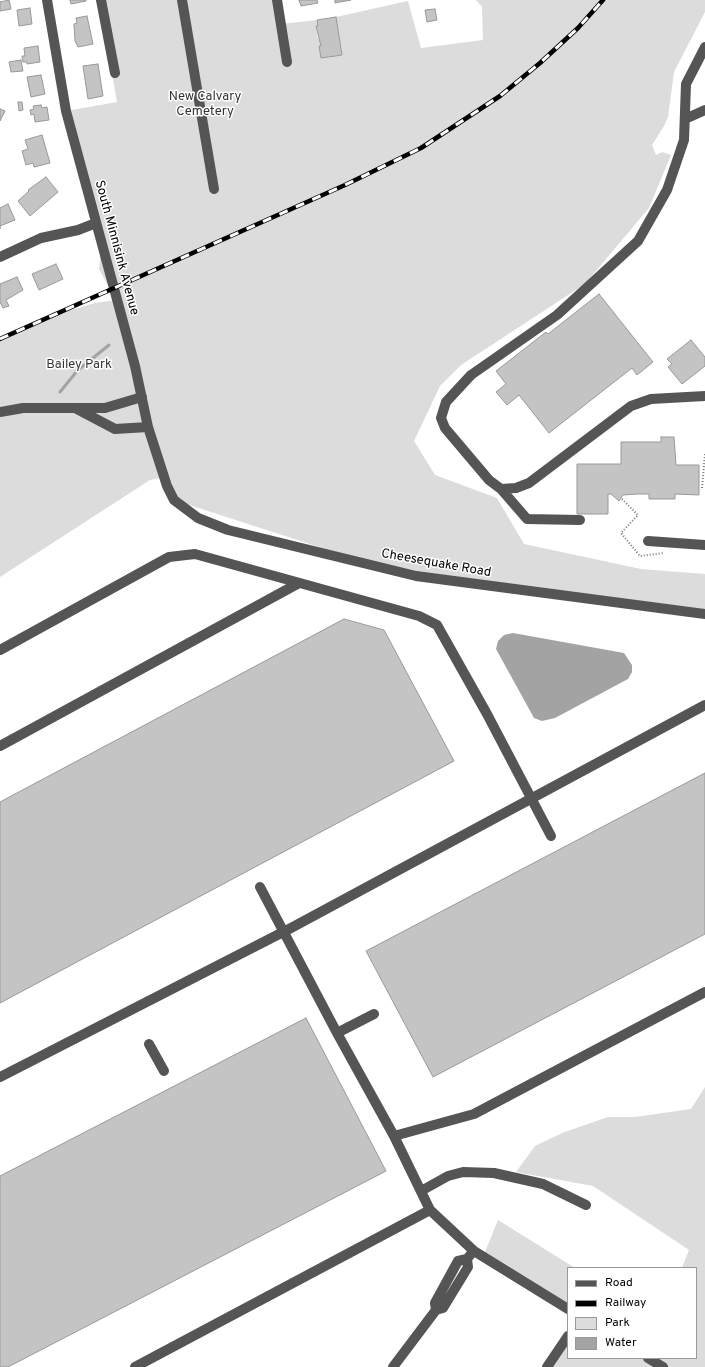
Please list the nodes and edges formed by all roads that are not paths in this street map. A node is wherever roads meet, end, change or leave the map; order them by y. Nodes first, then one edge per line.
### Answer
1 (47, 0) edge
2 (101, 0) edge
3 (182, 0) edge
4 (277, 0) edge
5 (705, 47) edge
6 (288, 62) dead end
7 (114, 73) dead end
8 (705, 110) edge
9 (685, 119) junction
10 (214, 188) dead end
11 (96, 223) junction
12 (0, 257) edge
13 (705, 396) edge
14 (142, 397) junction
15 (76, 409) junction
16 (0, 412) edge
17 (148, 427) junction
18 (501, 489) junction
19 (174, 500) joint
20 (580, 520) dead end
21 (648, 541) dead end
22 (705, 545) edge
23 (298, 583) junction
24 (705, 614) edge
25 (0, 650) edge
26 (705, 705) edge
27 (0, 746) edge
28 (531, 799) junction
29 (552, 836) dead end
30 (260, 887) dead end
31 (284, 932) junction
32 (705, 992) edge
33 (374, 1014) dead end
34 (337, 1033) junction
35 (149, 1044) dead end
36 (164, 1070) dead end
37 (0, 1077) edge
38 (394, 1136) junction
39 (421, 1192) junction
40 (586, 1205) dead end
41 (430, 1210) junction
42 (474, 1251) junction
43 (567, 1308) edge
44 (567, 1337) edge
45 (650, 1359) edge
46 (135, 1367) edge
47 (393, 1367) edge
48 (547, 1367) edge
49 (663, 1367) edge

1 - 11 street, South Minnisink Avenue
2 - 7 street
3 - 10 street
4 - 6 street
5 - 9 street
8 - 9 street
9 - 18 street
11 - 12 street
11 - 14 street, South Minnisink Avenue
13 - 18 street
14 - 15 street
14 - 17 street, South Minnisink Avenue
15 - 16 street
15 - 17 street
17 - 19 street, South Minnisink Avenue
18 - 20 street
19 - 24 street, Cheesequake Road
21 - 22 street
23 - 25 street
23 - 27 street
23 - 28 street
26 - 28 street
28 - 29 street
28 - 31 street
30 - 31 street
31 - 34 street
31 - 37 street
32 - 38 street
33 - 34 street
34 - 38 street
35 - 36 street
38 - 39 street
39 - 40 street
39 - 41 street
41 - 42 street
41 - 46 street
42 - 43 street
42 - 47 street
44 - 48 street
45 - 49 street

